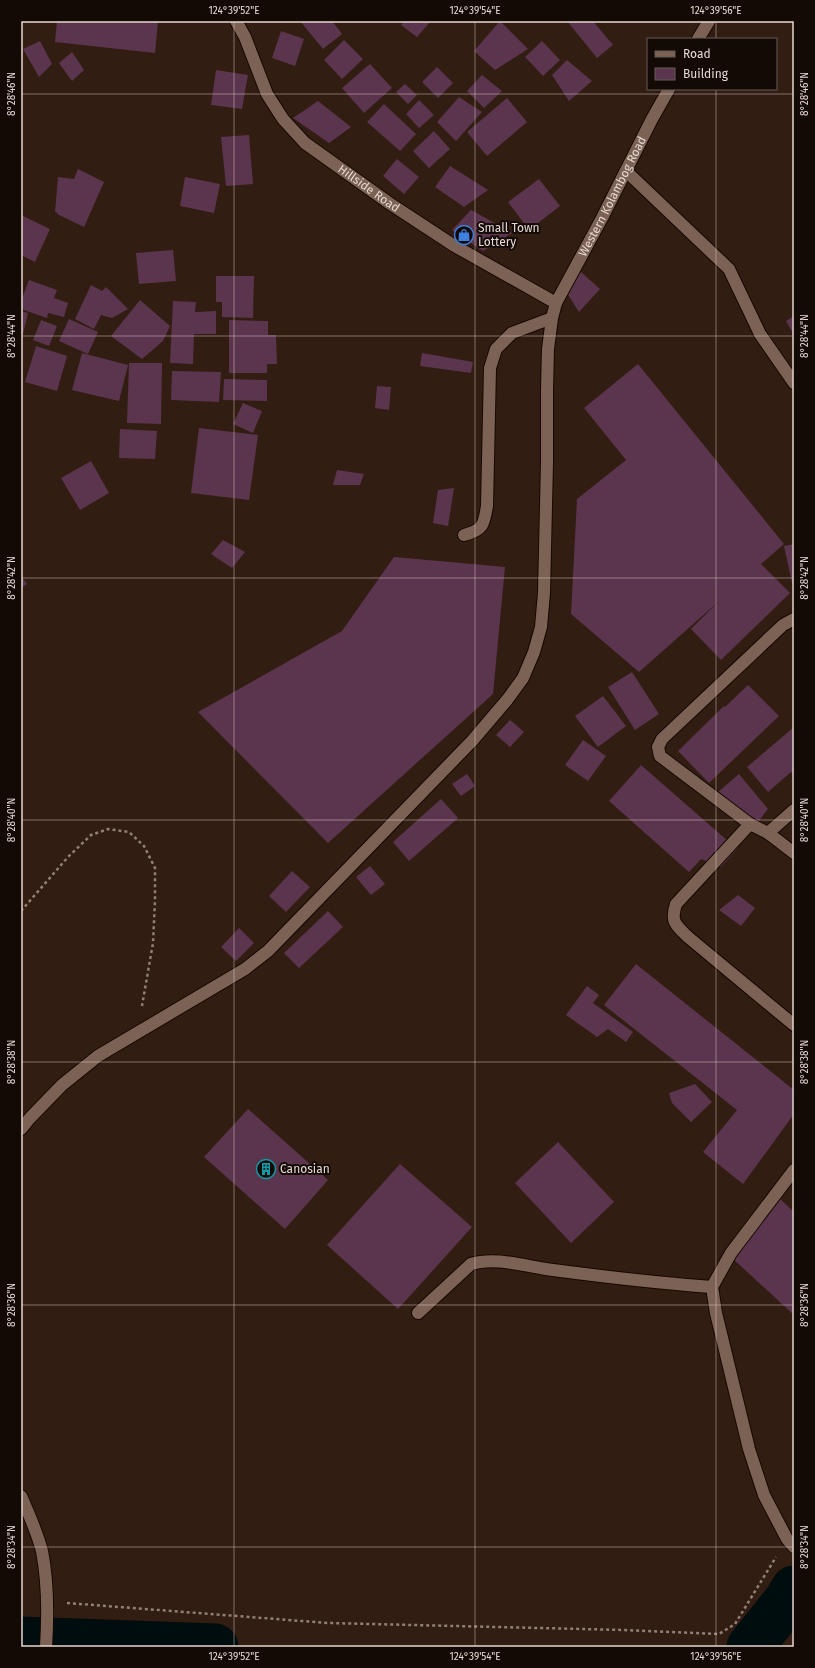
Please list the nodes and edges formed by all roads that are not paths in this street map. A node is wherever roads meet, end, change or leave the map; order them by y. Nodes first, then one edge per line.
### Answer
1 (236, 21) edge
2 (709, 21) edge
3 (699, 38) edge
4 (668, 90) edge
5 (626, 171) junction
6 (556, 303) junction
7 (552, 318) junction
8 (794, 383) edge
9 (464, 535) dead end
10 (794, 619) edge
11 (794, 810) edge
12 (750, 824) junction
13 (768, 833) junction
14 (794, 853) edge
15 (794, 1025) edge
16 (21, 1129) edge
17 (794, 1170) edge
18 (712, 1288) junction
19 (418, 1313) dead end
20 (21, 1496) edge
21 (790, 1543) edge
22 (46, 1647) edge

1 - 6 street, Hillside Road
2 - 3 street
4 - 5 street, Western Kolambog Road
5 - 6 street, Western Kolambog Road
5 - 8 street
6 - 7 street, Western Kolambog Road
7 - 9 street
7 - 16 street, Western Kolambog Road
10 - 12 street
11 - 13 street
12 - 13 street
12 - 15 street
13 - 14 street
17 - 18 street
18 - 19 street
18 - 21 street
20 - 22 street

